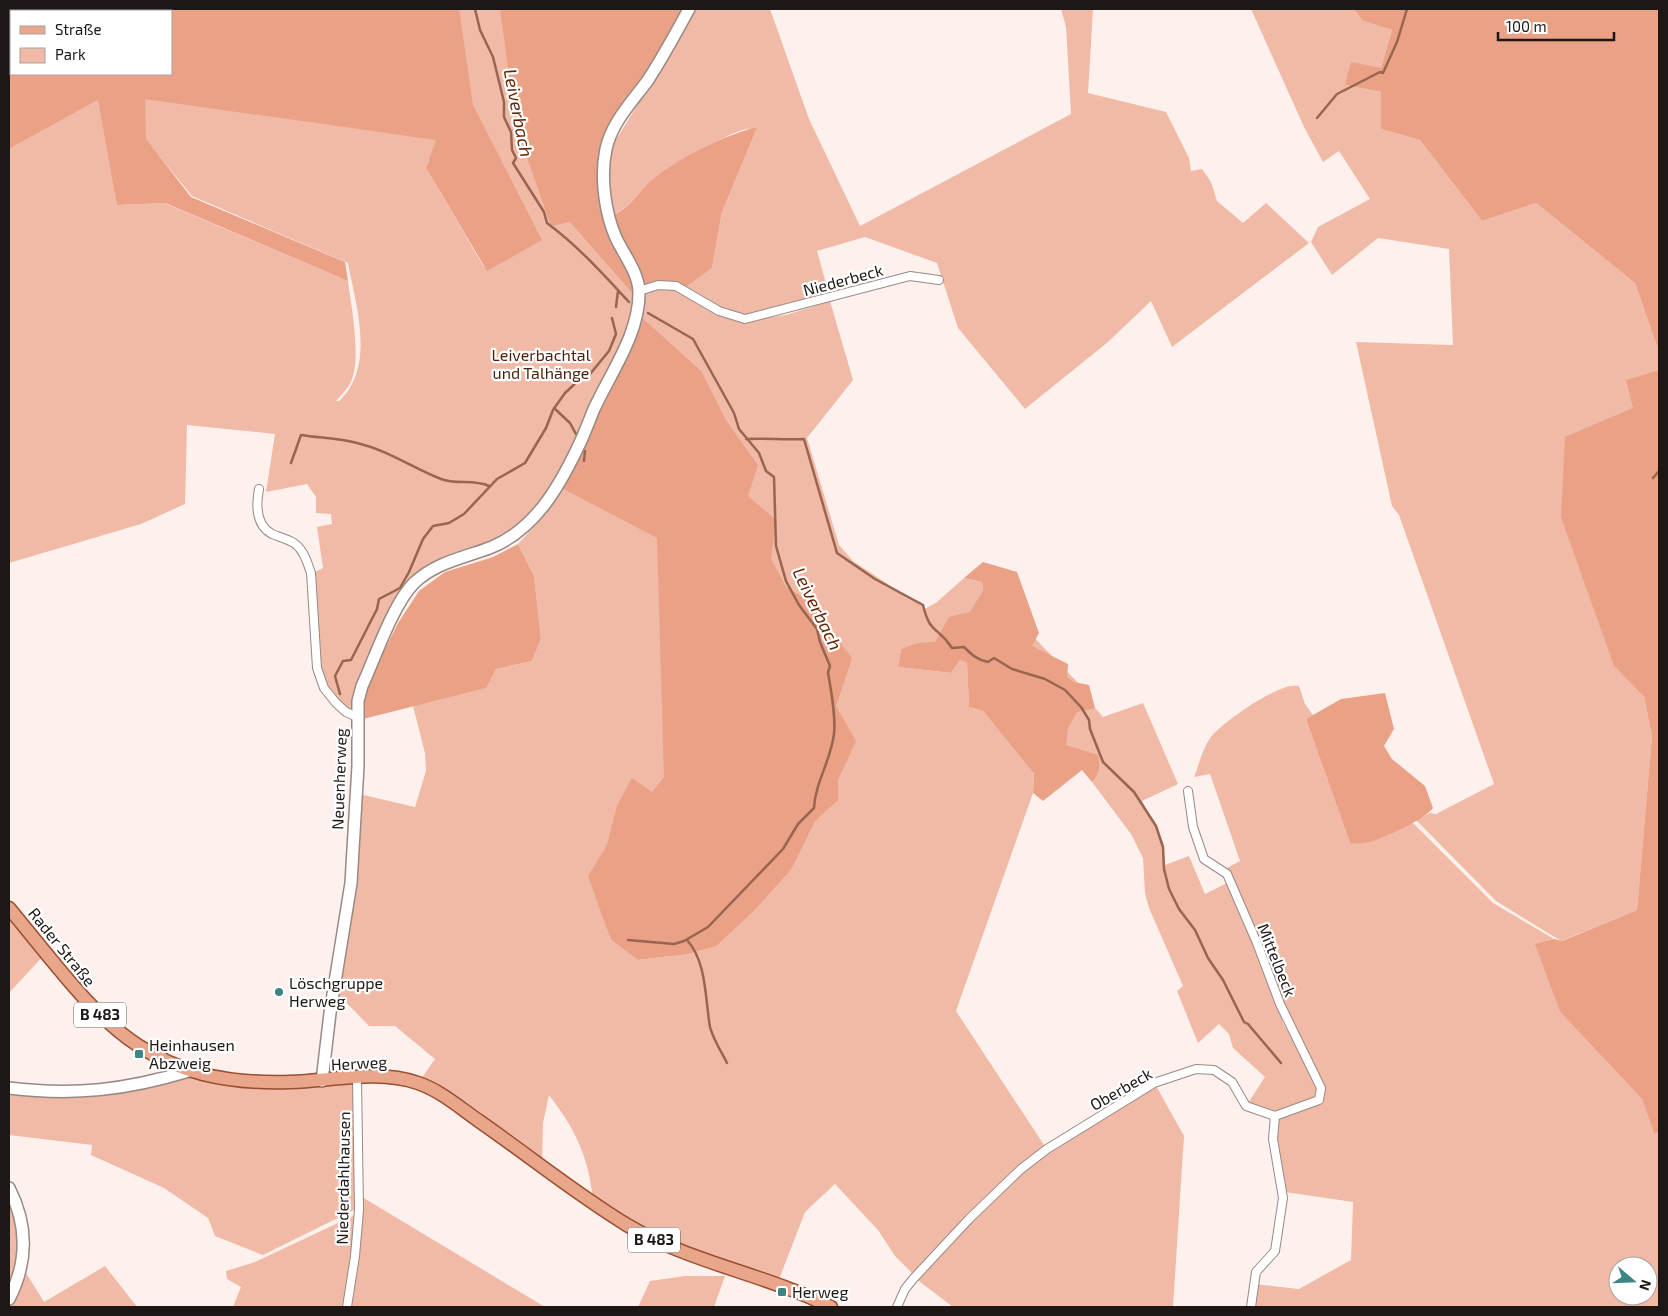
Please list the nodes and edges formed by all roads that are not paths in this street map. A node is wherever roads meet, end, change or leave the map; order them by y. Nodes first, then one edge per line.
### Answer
1 (689, 9) edge
2 (939, 280) dead end
3 (639, 291) junction
4 (259, 489) dead end
5 (357, 717) junction
6 (1188, 791) dead end
7 (9, 908) edge
8 (190, 1071) junction
9 (357, 1078) junction
10 (322, 1081) junction
11 (9, 1088) edge
12 (1275, 1116) junction
13 (9, 1188) edge
14 (9, 1299) edge
15 (347, 1307) edge
16 (831, 1307) edge
17 (897, 1307) edge
18 (1251, 1307) edge

1 - 3 street
2 - 3 street, Niederbeck
3 - 5 street
4 - 5 street, Neuenherweg
5 - 10 street, Neuenherweg
6 - 12 street, Mittelbeck
7 - 8 main road, Rader Straße / B 483
8 - 10 main road, Herweg / B 483
8 - 11 street
9 - 10 main road, Herweg / B 483
9 - 15 street, Niederdahlhausen
9 - 16 main road, Herweg / B 483
12 - 17 street, Oberbeck
12 - 18 street
13 - 14 street

